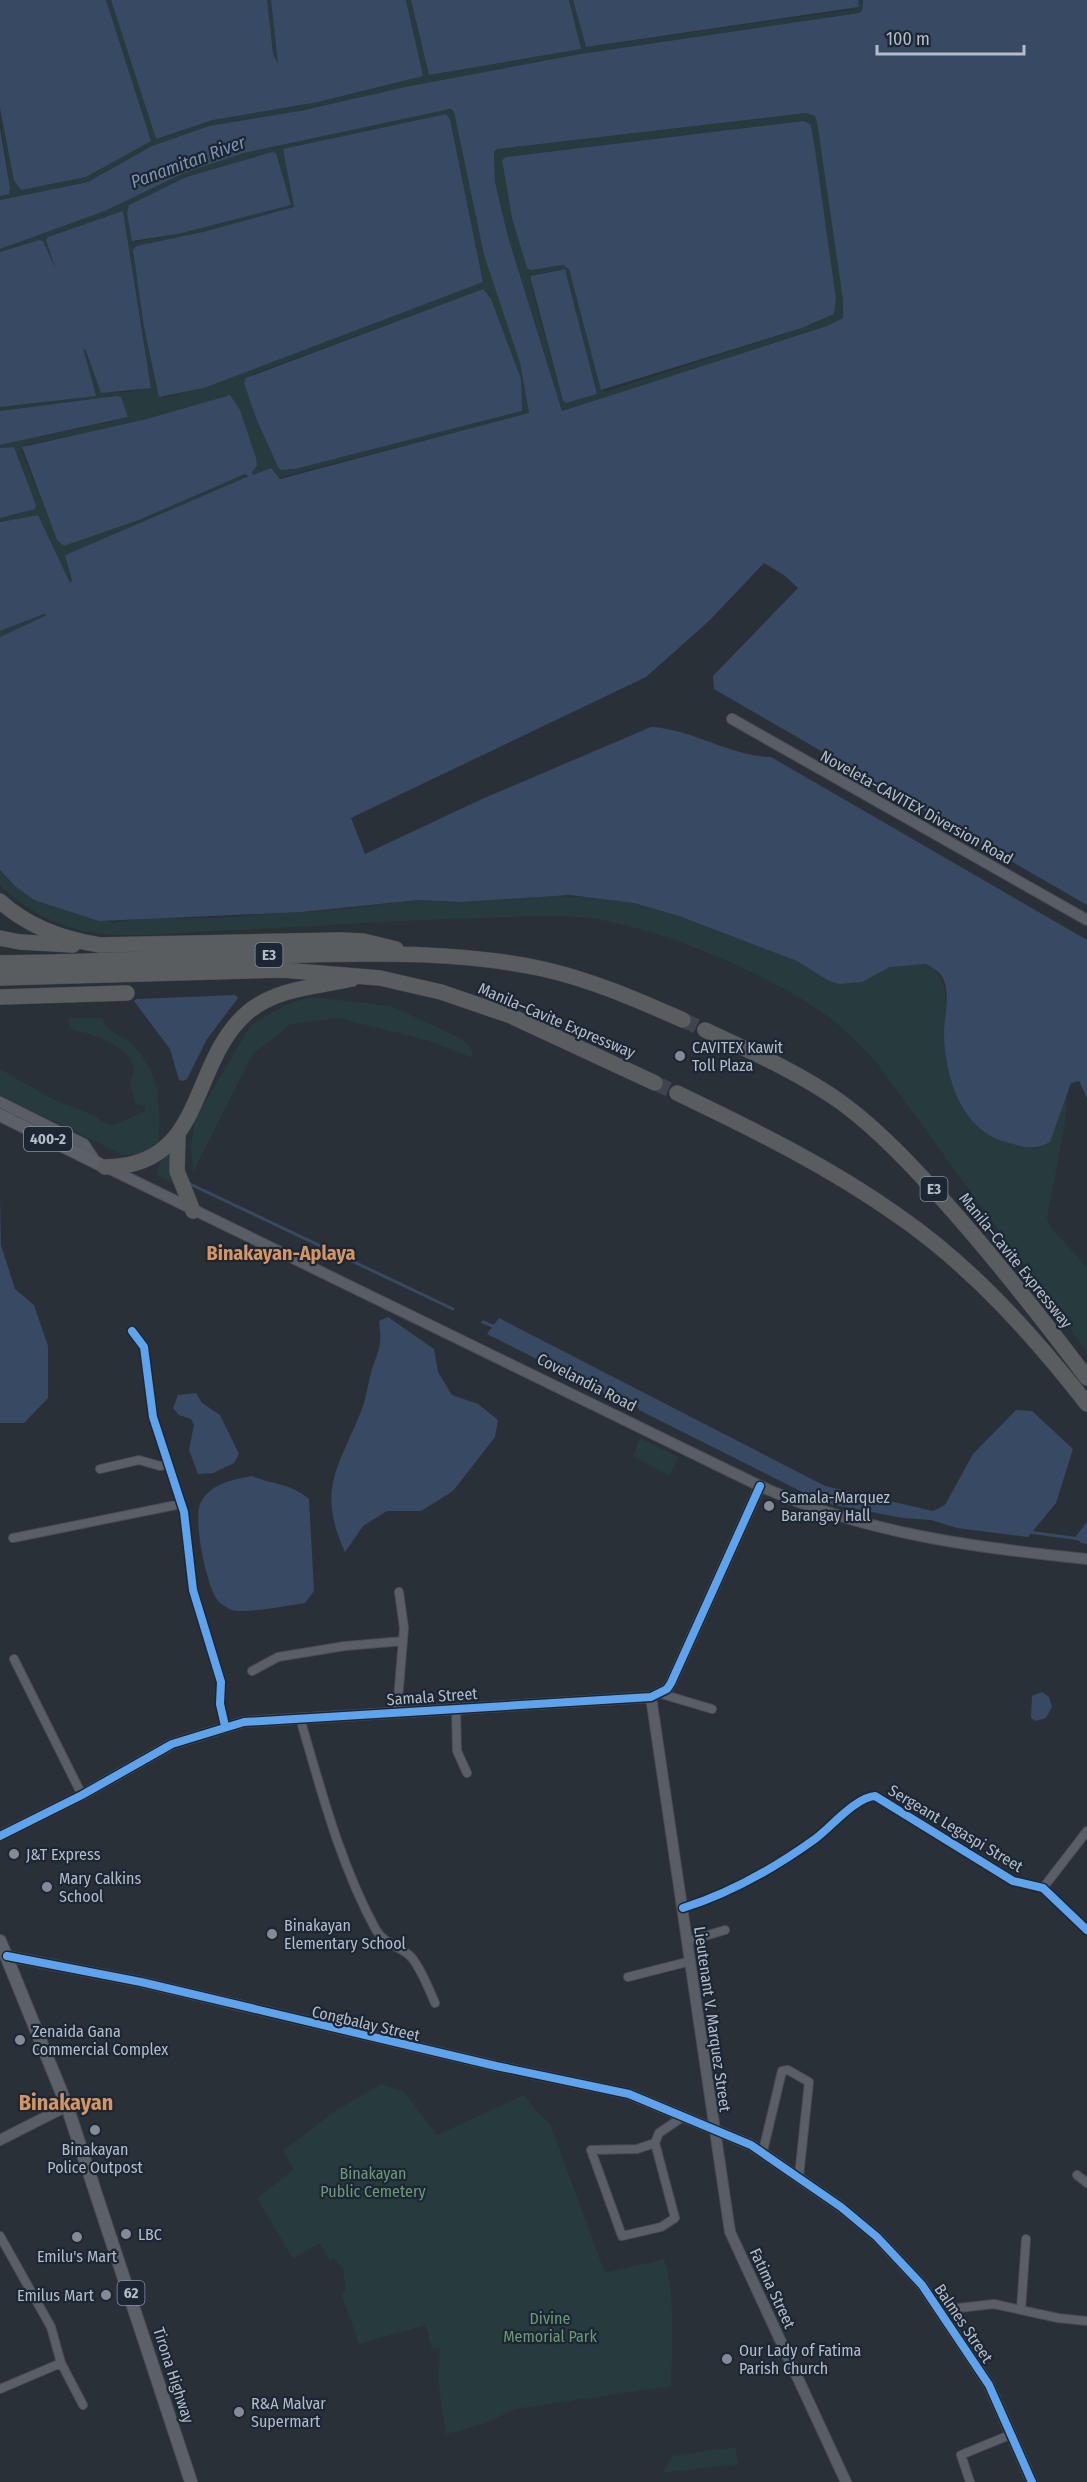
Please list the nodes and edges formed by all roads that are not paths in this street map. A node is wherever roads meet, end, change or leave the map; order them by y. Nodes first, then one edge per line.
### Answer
1 (732, 719) dead end
2 (0, 901) edge
3 (1087, 920) edge
4 (0, 938) edge
5 (100, 945) junction
6 (416, 954) junction
7 (0, 963) edge
8 (121, 968) junction
9 (367, 976) junction
10 (0, 978) edge
11 (127, 993) dead end
12 (0, 997) edge
13 (683, 1020) tunnel mouth
14 (705, 1030) tunnel mouth
15 (655, 1083) tunnel mouth
16 (677, 1093) tunnel mouth
17 (0, 1102) edge
18 (0, 1115) edge
19 (178, 1134) junction
20 (100, 1165) junction
21 (193, 1211) junction
22 (132, 1331) dead end
23 (1087, 1378) edge
24 (1087, 1404) edge
25 (168, 1464) junction
26 (100, 1469) dead end
27 (760, 1486) junction
28 (181, 1504) junction
29 (13, 1538) dead end
30 (1087, 1559) edge
31 (399, 1592) dead end
32 (403, 1641) junction
33 (14, 1659) dead end
34 (252, 1671) dead end
35 (654, 1695) junction
36 (456, 1708) junction
37 (712, 1709) dead end
38 (397, 1711) junction
39 (300, 1718) junction
40 (225, 1726) junction
41 (467, 1773) dead end
42 (82, 1795) junction
43 (1087, 1831) edge
44 (0, 1836) edge
45 (1043, 1888) junction
46 (683, 1908) junction
47 (725, 1930) dead end
48 (1087, 1930) edge
49 (0, 1941) edge
50 (688, 1941) junction
51 (3, 1955) edge
52 (691, 1961) junction
53 (628, 1977) dead end
54 (435, 2003) dead end
55 (67, 2106) junction
56 (684, 2116) junction
57 (715, 2131) junction
58 (0, 2140) edge
59 (655, 2143) junction
60 (763, 2151) junction
61 (1077, 2175) dead end
62 (799, 2176) junction
63 (1087, 2183) edge
64 (0, 2236) edge
65 (1026, 2239) dead end
66 (1021, 2309) junction
67 (941, 2310) junction
68 (1087, 2321) edge
69 (61, 2364) junction
70 (0, 2389) edge
71 (83, 2405) dead end
72 (1012, 2434) junction
73 (191, 2482) edge
74 (846, 2482) edge
75 (970, 2482) edge
76 (1032, 2482) edge

1 - 3 street, Noveleta-CAVITEX Diversion Road
2 - 5 highway
4 - 5 highway
5 - 6 highway
6 - 8 highway, Manila–Cavite Expressway / E3
6 - 13 highway, Manila–Cavite Expressway / E3
7 - 8 highway, E3
8 - 9 highway, Manila–Cavite Expressway / E3
8 - 10 highway, E3
9 - 15 highway, Manila–Cavite Expressway / E3
9 - 19 highway
11 - 12 highway
14 - 23 highway, Manila–Cavite Expressway / E3
16 - 24 highway, E3
17 - 20 street, Covelandia Road / 400-2
18 - 20 main road, Covelandia Road / 400-2
19 - 20 highway
19 - 21 highway
20 - 21 street, Covelandia Road / 400-2
21 - 27 street, Covelandia Road / 400-2
22 - 25 street
25 - 26 street
25 - 28 street
27 - 30 street, Covelandia Road / 400-2
27 - 35 street
28 - 29 street
28 - 40 street
31 - 32 street
32 - 34 street
32 - 38 street
33 - 42 street
35 - 36 street, Samala Street
35 - 37 street
35 - 46 street, Lieutenant V. Marquez Street
36 - 38 street, Samala Street
36 - 41 street
38 - 39 street, Samala Street
39 - 40 street, Samala Street
39 - 54 street
40 - 42 street, Samala Street
42 - 44 street, Samala Street
43 - 45 street
45 - 46 street, Sergeant Legaspi Street
45 - 48 street
46 - 50 street, Lieutenant V. Marquez Street
47 - 50 street
49 - 51 main road, Tirona Highway / 62
50 - 52 street, Lieutenant V. Marquez Street
51 - 55 main road, Tirona Highway / 62
51 - 56 street, Congbalay Street
52 - 53 street
52 - 57 street, Lieutenant V. Marquez Street
55 - 58 street
55 - 73 main road, Tirona Highway / 62
56 - 57 street, Congbalay Street
56 - 59 street
57 - 60 street, Balmes Street
57 - 74 street, Fatima Street
59 - 59 street
60 - 62 street, Balmes Street
60 - 62 street
61 - 63 street
62 - 67 street, Balmes Street
64 - 69 street
65 - 66 street
66 - 67 street
66 - 68 street
67 - 72 street, Balmes Street
69 - 70 street
69 - 71 street
72 - 75 street
72 - 76 street, Balmes Street

